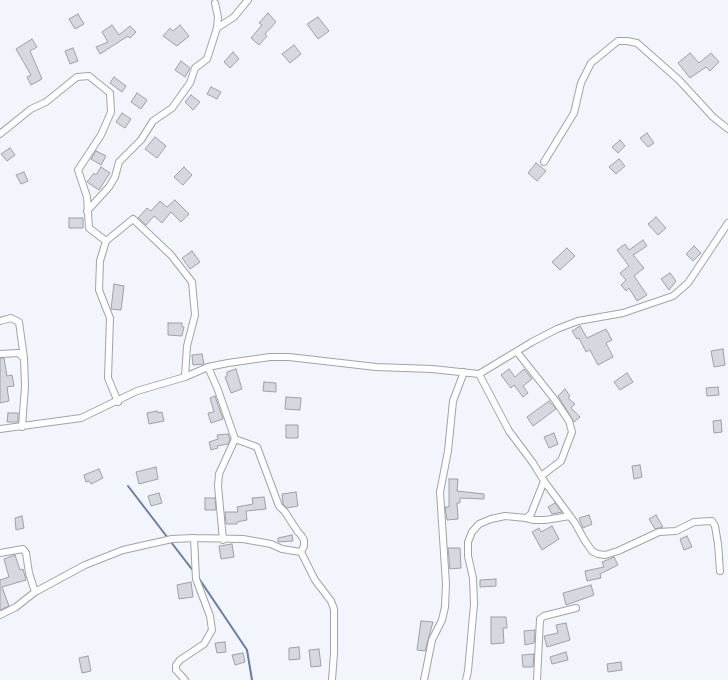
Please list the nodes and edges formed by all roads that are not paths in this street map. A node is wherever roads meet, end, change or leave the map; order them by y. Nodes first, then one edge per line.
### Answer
1 (248, 0) edge
2 (215, 3) dead end
3 (217, 28) junction
4 (728, 130) edge
5 (0, 134) edge
6 (544, 162) dead end
7 (87, 211) junction
8 (728, 223) edge
9 (106, 241) junction
10 (0, 320) edge
11 (517, 352) junction
12 (0, 354) edge
13 (24, 358) junction
14 (208, 367) junction
15 (464, 372) junction
16 (479, 374) junction
17 (185, 377) junction
18 (118, 402) junction
19 (22, 427) junction
20 (0, 429) edge
21 (235, 440) junction
22 (543, 479) junction
23 (570, 516) junction
24 (526, 518) junction
25 (194, 538) junction
26 (223, 540) junction
27 (301, 552) junction
28 (0, 553) edge
29 (720, 571) dead end
30 (35, 592) junction
31 (576, 608) dead end
32 (0, 615) edge
33 (185, 680) edge
34 (332, 680) edge
35 (424, 680) edge
36 (466, 680) edge
37 (537, 680) edge

1 - 3 street
2 - 3 street
3 - 7 street
4 - 6 street
5 - 7 street
7 - 9 street
8 - 11 street
9 - 17 street
9 - 18 street
10 - 13 street
11 - 16 street
11 - 22 street
12 - 13 street
13 - 19 street
14 - 15 street
14 - 17 street
14 - 21 street
15 - 16 street
15 - 35 street
16 - 22 street
17 - 18 street
18 - 19 street
19 - 20 street
21 - 26 street
21 - 27 street
22 - 23 street
22 - 24 street
23 - 24 street
23 - 29 street
24 - 36 street
25 - 26 street
25 - 30 street
25 - 33 street
26 - 27 street
27 - 34 street
28 - 30 street
30 - 32 street
31 - 37 street

